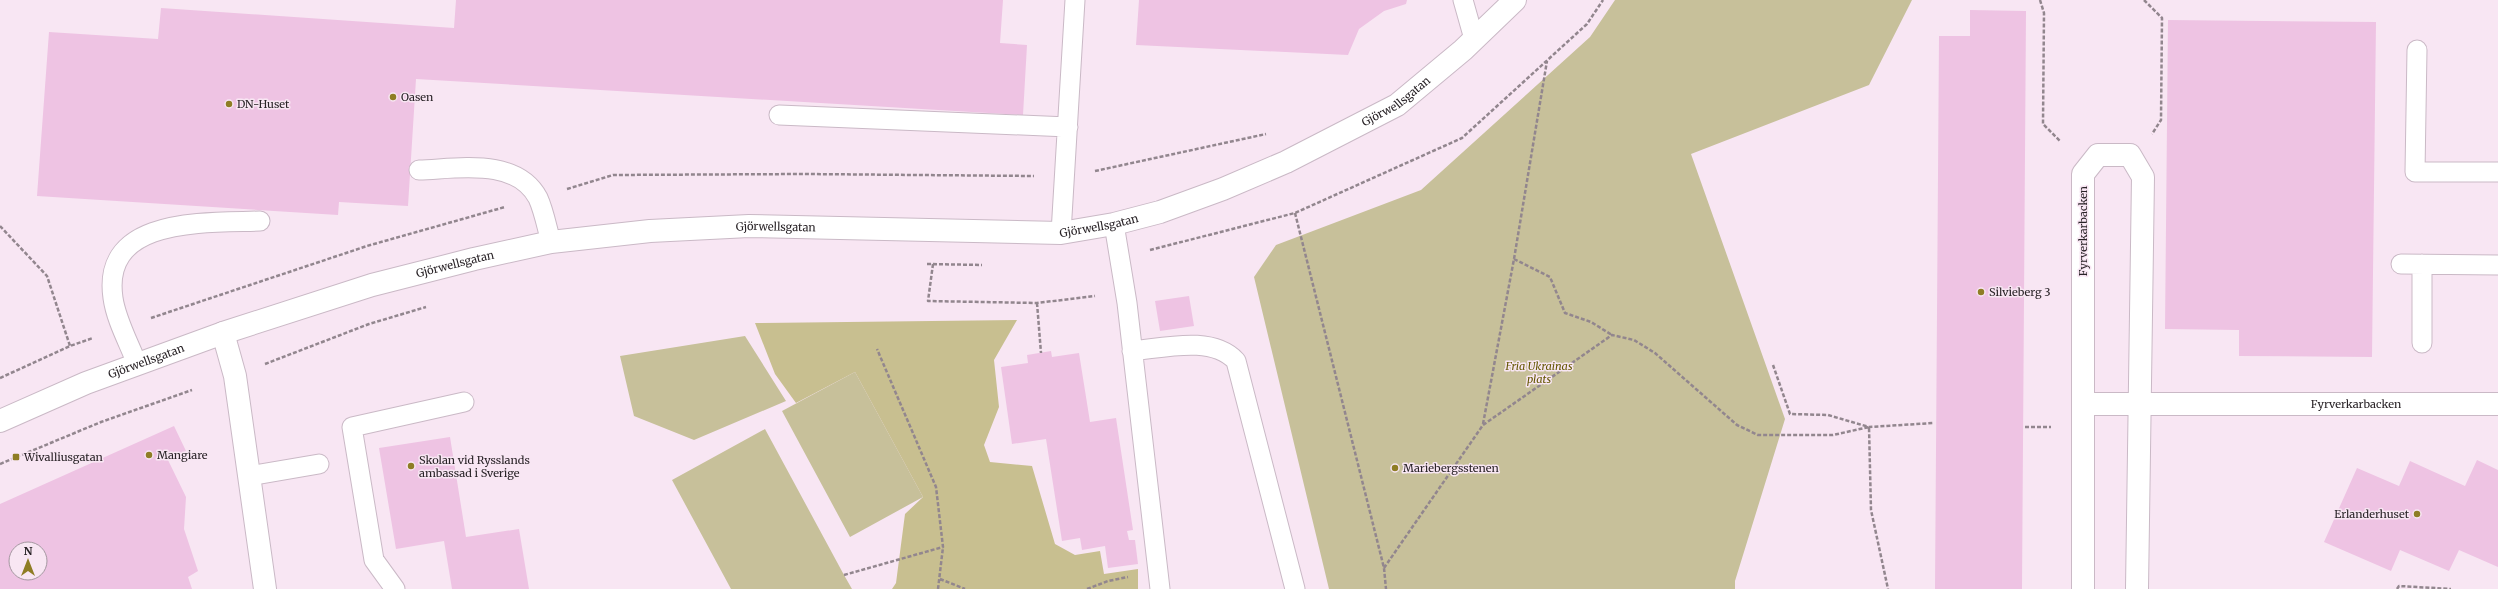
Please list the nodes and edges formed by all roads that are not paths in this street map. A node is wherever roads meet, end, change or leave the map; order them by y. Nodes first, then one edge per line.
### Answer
1 (1076, 0) edge
2 (1463, 0) edge
3 (1516, 0) edge
4 (1474, 39) junction
5 (2417, 50) dead end
6 (779, 115) dead end
7 (1068, 127) junction
8 (419, 170) dead end
9 (2498, 172) edge
10 (260, 221) dead end
11 (1114, 224) junction
12 (1061, 233) junction
13 (551, 242) junction
14 (2401, 264) dead end
15 (2422, 264) junction
16 (2498, 265) edge
17 (223, 333) junction
18 (2422, 343) dead end
19 (1132, 351) junction
20 (137, 364) junction
21 (464, 402) dead end
22 (2141, 403) junction
23 (2083, 404) junction
24 (2498, 404) edge
25 (0, 421) edge
26 (319, 464) dead end
27 (249, 476) junction
28 (265, 589) edge
29 (395, 589) edge
30 (1160, 589) edge
31 (1295, 589) edge
32 (2083, 589) edge
33 (2137, 589) edge

1 - 7 lane
2 - 4 lane
3 - 4 street, Gjörwellsgatan
4 - 11 street, Gjörwellsgatan
5 - 9 lane
6 - 7 lane
7 - 12 lane
8 - 13 lane
10 - 20 lane
11 - 12 street, Gjörwellsgatan
11 - 19 lane
12 - 13 street, Gjörwellsgatan
13 - 17 street, Gjörwellsgatan
14 - 15 lane
15 - 16 lane
15 - 18 lane
17 - 20 street, Gjörwellsgatan
17 - 27 street
19 - 30 lane
19 - 31 lane
20 - 25 street, Gjörwellsgatan
21 - 29 lane
22 - 23 street, Fyrverkarbacken
22 - 23 street, Fyrverkarbacken
22 - 24 street, Fyrverkarbacken
22 - 33 street, Fyrverkarbacken
23 - 32 street, Fyrverkarbacken
26 - 27 lane
27 - 28 street

